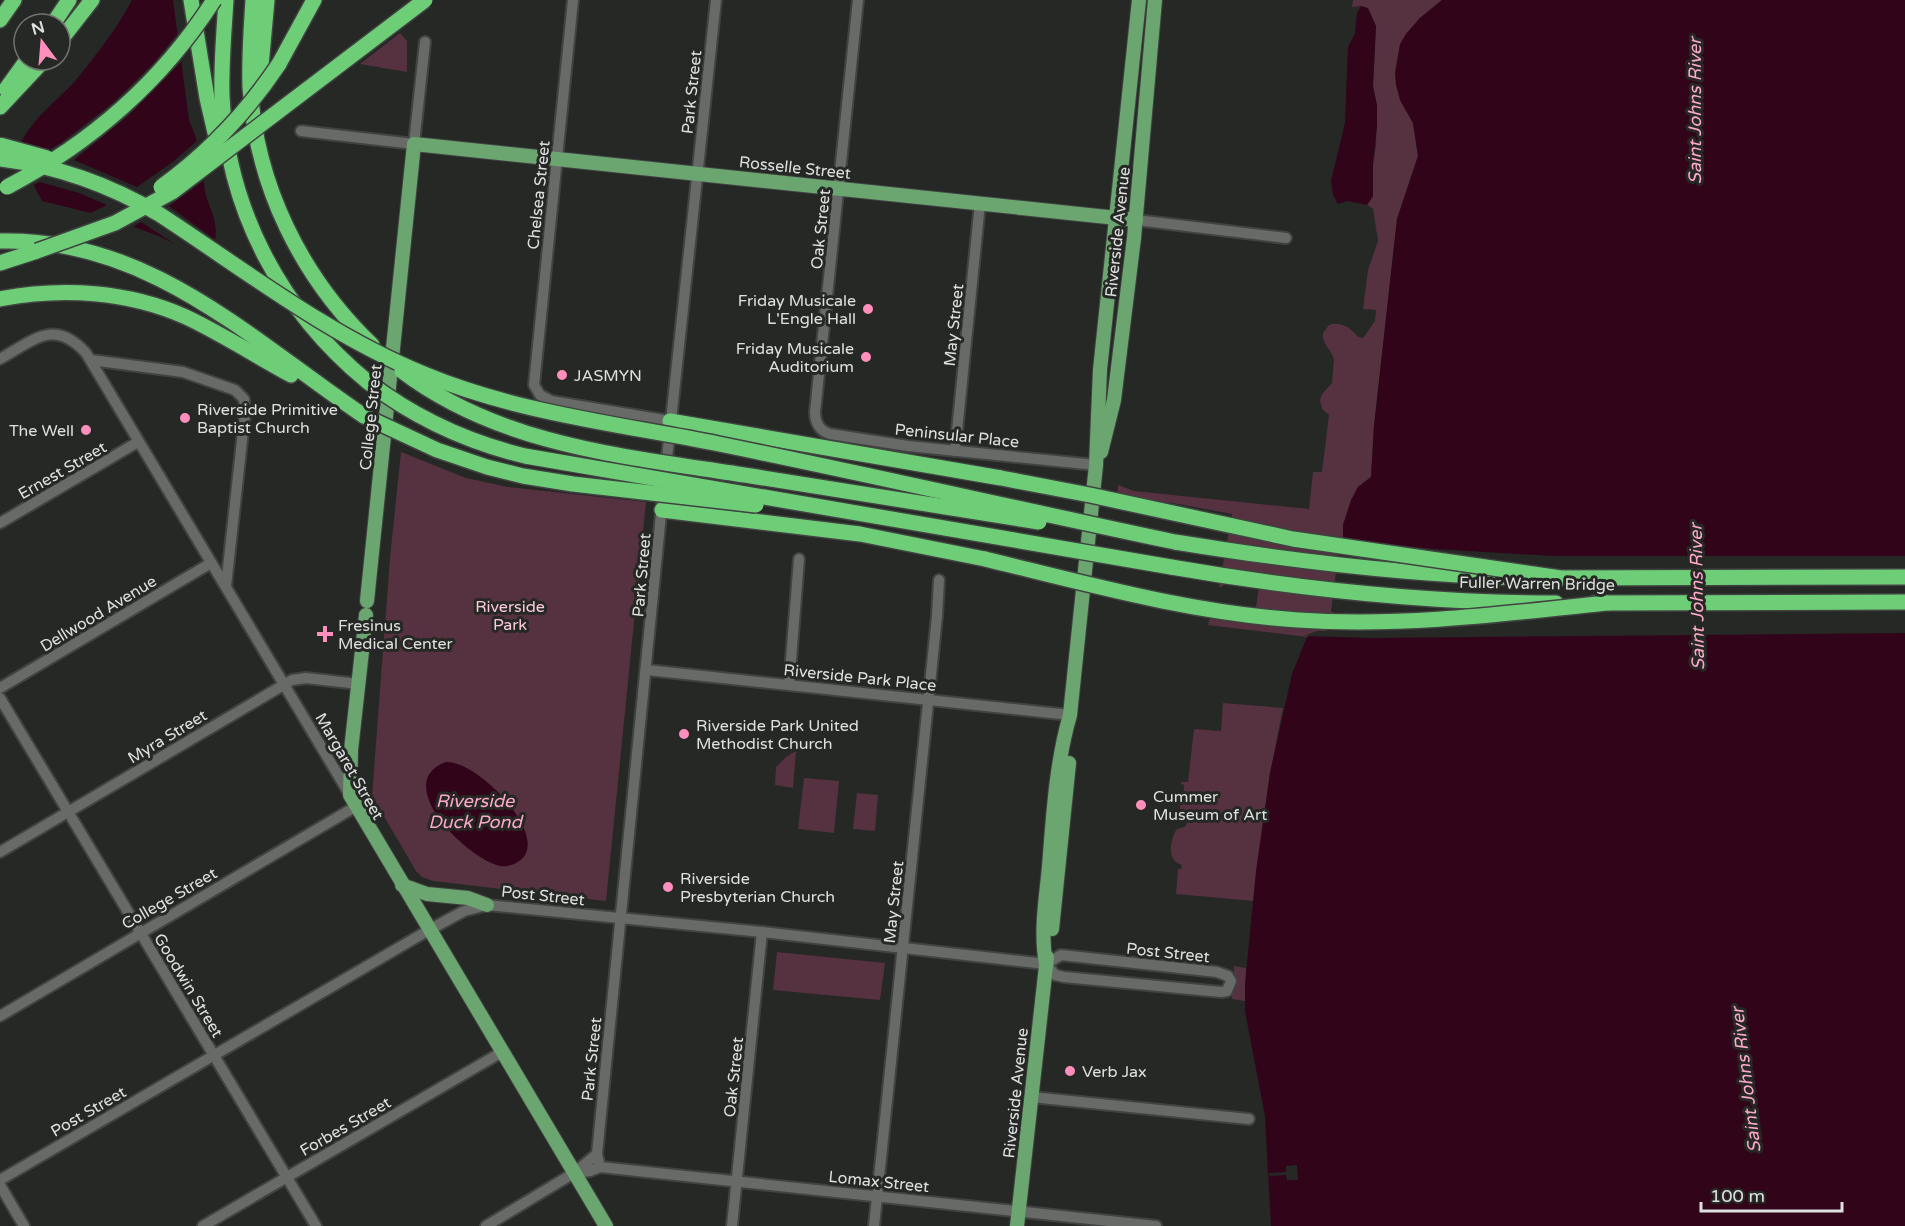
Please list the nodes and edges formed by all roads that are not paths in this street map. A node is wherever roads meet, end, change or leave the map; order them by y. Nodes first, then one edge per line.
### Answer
1 (14, 0) edge
2 (92, 0) edge
3 (191, 0) edge
4 (214, 0) edge
5 (226, 0) edge
6 (253, 0) edge
7 (267, 0) edge
8 (314, 0) edge
9 (425, 0) edge
10 (573, 0) edge
11 (716, 0) edge
12 (858, 0) edge
13 (1139, 0) edge
14 (1155, 0) edge
15 (0, 20) edge
16 (72, 26) edge
17 (425, 42) dead end
18 (1132, 65) junction
19 (18, 72) edge
20 (33, 72) edge
21 (1146, 91) junction
22 (0, 97) edge
23 (0, 107) edge
24 (301, 131) dead end
25 (414, 144) junction
26 (0, 145) edge
27 (0, 159) edge
28 (556, 159) junction
29 (263, 166) junction
30 (697, 173) junction
31 (4, 189) edge
32 (840, 189) junction
33 (114, 190) junction
34 (980, 202) junction
35 (1116, 218) junction
36 (1136, 220) junction
37 (251, 228) junction
38 (1286, 238) dead end
39 (0, 241) edge
40 (37, 251) junction
41 (0, 263) edge
42 (0, 299) edge
43 (0, 359) edge
44 (91, 360) junction
45 (364, 416) junction
46 (670, 422) junction
47 (818, 425) joint
48 (138, 442) junction
49 (955, 451) junction
50 (1096, 465) junction
51 (662, 510) junction
52 (0, 523) edge
53 (933, 526) junction
54 (1175, 542) junction
55 (799, 559) dead end
56 (211, 563) junction
57 (1905, 577) edge
58 (1561, 578) junction
59 (939, 580) dead end
60 (225, 587) junction
61 (367, 601) joint
62 (1905, 602) edge
63 (1607, 603) junction
64 (366, 615) joint
65 (647, 670) junction
66 (284, 684) junction
67 (358, 684) junction
68 (789, 685) junction
69 (0, 688) edge
70 (0, 698) edge
71 (928, 700) junction
72 (1070, 715) junction
73 (353, 801) junction
74 (69, 812) junction
75 (0, 852) edge
76 (402, 885) junction
77 (487, 904) junction
78 (621, 918) junction
79 (429, 930) junction
80 (762, 932) junction
81 (141, 934) junction
82 (903, 947) junction
83 (1046, 964) junction
84 (0, 1016) edge
85 (502, 1052) junction
86 (214, 1055) junction
87 (1031, 1097) junction
88 (1249, 1119) dead end
89 (597, 1154) junction
90 (600, 1167) junction
91 (574, 1173) junction
92 (286, 1177) junction
93 (0, 1180) edge
94 (737, 1182) junction
95 (0, 1185) edge
96 (877, 1196) junction
97 (1019, 1211) junction
98 (24, 1226) edge
99 (203, 1226) edge
100 (316, 1226) edge
101 (486, 1226) edge
102 (606, 1226) edge
103 (732, 1226) edge
104 (874, 1226) edge
105 (1017, 1226) edge
106 (1156, 1226) edge

1 - 15 highway
2 - 16 highway
3 - 37 highway
4 - 31 highway, bridge
5 - 37 highway
6 - 29 highway
7 - 29 highway
8 - 40 highway, bridge
9 - 40 highway, bridge
10 - 28 street, Chelsea Street
11 - 30 street, Park Street
12 - 32 street, Oak Street
13 - 18 main road, Riverside Avenue
14 - 21 main road, Riverside Avenue
17 - 25 street, College Street
18 - 21 main road
18 - 35 main road, Riverside Avenue
19 - 22 highway
20 - 23 highway
21 - 36 main road, Riverside Avenue
24 - 25 street, Rosselle Street
25 - 28 main road, Rosselle Street
25 - 61 main road, College Street
26 - 33 highway, bridge
27 - 33 highway, bridge
28 - 30 main road, Rosselle Street
28 - 46 street, Chelsea Street
29 - 54 highway, bridge
30 - 32 main road, Rosselle Street
30 - 46 street, Park Street
32 - 34 main road, Rosselle Street
32 - 47 street, Oak Street
33 - 54 highway, bridge
34 - 35 main road, Rosselle Street
34 - 49 street, May Street
35 - 36 main road, Rosselle Street
35 - 50 main road, Riverside Avenue
36 - 38 street, Rosselle Street
36 - 50 main road, Riverside Avenue
37 - 53 highway, bridge
39 - 45 highway
40 - 41 highway
42 - 45 highway
43 - 44 street, Margaret Street
44 - 48 street, Margaret Street
44 - 60 street
45 - 53 highway, bridge
46 - 51 street, Park Street
46 - 58 highway, bridge
47 - 49 street, Peninsular Place
48 - 52 street, Ernest Street
48 - 56 street, Margaret Street
49 - 50 street, Peninsular Place
50 - 72 main road, Riverside Avenue
51 - 63 highway, bridge
51 - 65 street, Park Street
53 - 63 highway, Fuller Warren Bridge, bridge
54 - 58 highway, Fuller Warren Bridge, bridge
55 - 68 street
56 - 60 street, Margaret Street
56 - 69 street, Dellwood Avenue
57 - 58 highway, Fuller Warren Bridge
59 - 71 street, May Street
60 - 66 street, Margaret Street
61 - 64 street, College Street
62 - 63 highway, Fuller Warren Bridge
64 - 67 main road, College Street
65 - 68 street, Riverside Park Place
65 - 78 street, Park Street
66 - 67 street, Myra Street
66 - 73 street, Margaret Street
66 - 74 street, Myra Street
67 - 73 main road, College Street
68 - 71 street, Riverside Park Place
70 - 74 street, Goodwin Street
71 - 72 street, Riverside Park Place
71 - 82 street, May Street
72 - 83 main road, Riverside Avenue
73 - 76 main road, Margaret Street
73 - 81 street, College Street
74 - 75 street, Myra Street
74 - 81 street, Goodwin Street
76 - 77 main road
76 - 79 main road, Margaret Street
77 - 78 street, Post Street
77 - 79 street, Post Street
78 - 80 street, Post Street
78 - 89 street, Park Street
79 - 85 main road, Margaret Street
79 - 86 street, Post Street
80 - 82 street, Post Street
80 - 94 street, Oak Street
81 - 84 street, College Street
81 - 86 street, Goodwin Street
82 - 83 street, Post Street
82 - 96 street, May Street
83 - 83 street, Post Street
83 - 87 main road, Riverside Avenue
85 - 91 main road, Margaret Street
85 - 92 street, Forbes Street
86 - 92 street, Goodwin Street
86 - 93 street, Post Street
87 - 88 street
87 - 97 main road, Riverside Avenue
89 - 90 street, Park Street
89 - 91 street
90 - 91 street
90 - 94 street, Lomax Street
91 - 101 street
91 - 102 main road, Margaret Street
92 - 99 street, Forbes Street
92 - 100 street, Goodwin Street
94 - 96 street, Lomax Street
94 - 103 street, Oak Street
95 - 98 street
96 - 97 street, Lomax Street
96 - 104 street, May Street
97 - 105 main road, Riverside Avenue
97 - 106 street, Lomax Street

